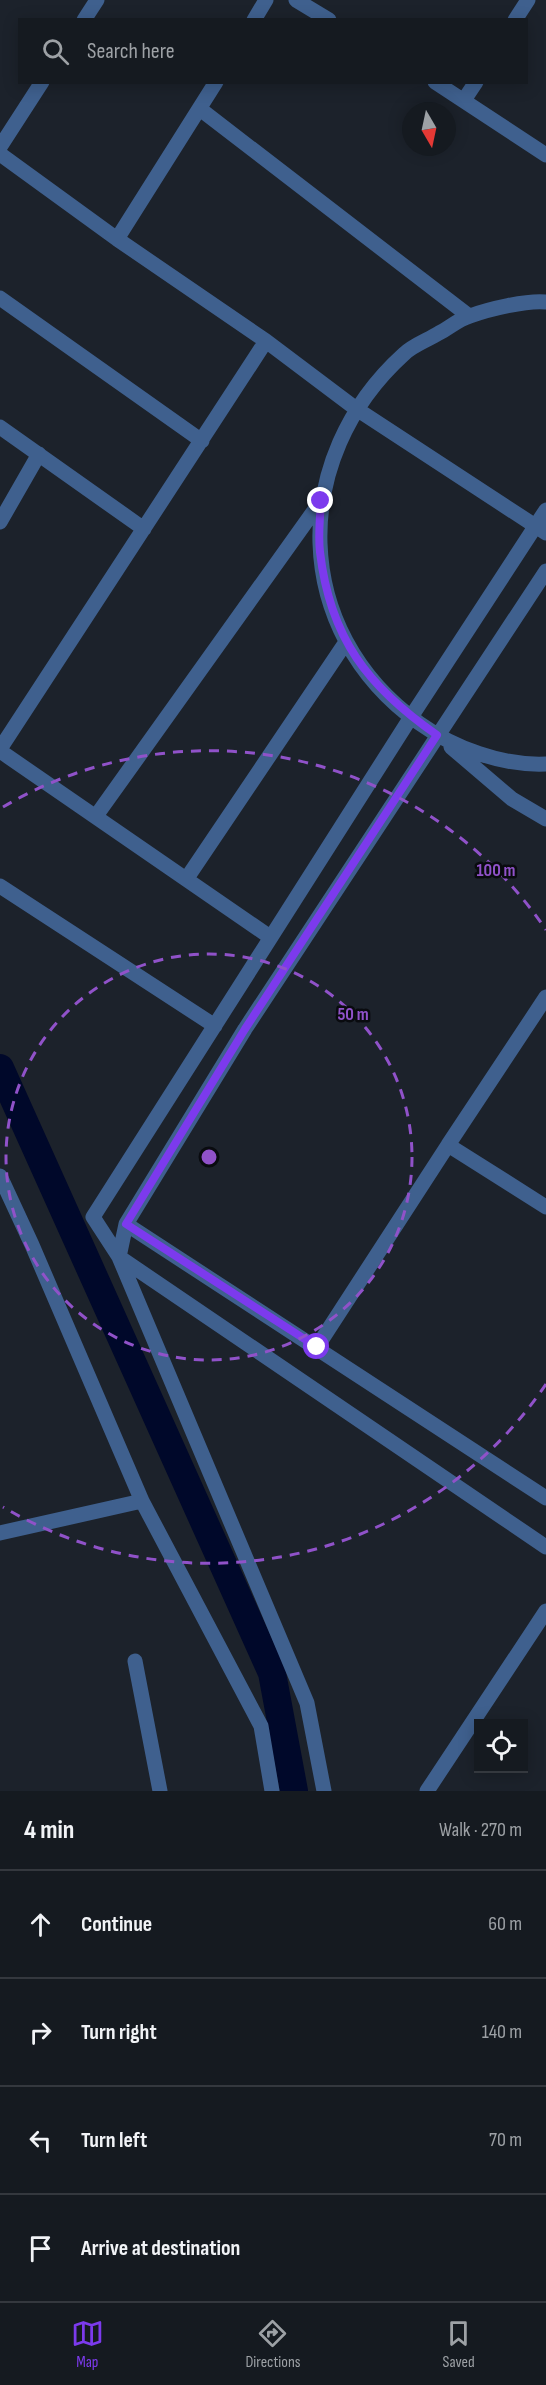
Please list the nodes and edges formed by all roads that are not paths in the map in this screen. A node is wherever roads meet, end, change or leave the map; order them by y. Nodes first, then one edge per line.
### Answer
1 (97, 0) edge
2 (266, 0) edge
3 (296, 0) edge
4 (528, 0) edge
5 (85, 18) edge
6 (255, 18) edge
7 (326, 18) edge
8 (516, 18) edge
9 (41, 84) edge
10 (215, 84) edge
11 (438, 84) edge
12 (475, 84) edge
13 (464, 100) junction
14 (200, 109) junction
15 (0, 147) edge
16 (0, 154) edge
17 (546, 155) edge
18 (117, 239) junction
19 (0, 298) edge
20 (546, 302) edge
21 (469, 316) junction
22 (266, 341) junction
23 (356, 408) junction
24 (0, 427) edge
25 (202, 441) junction
26 (39, 454) junction
27 (321, 501) junction
28 (546, 510) edge
29 (0, 522) edge
30 (144, 529) junction
31 (541, 530) edge
32 (546, 571) edge
33 (346, 642) junction
34 (411, 717) junction
35 (437, 735) junction
36 (0, 750) edge
37 (546, 764) edge
38 (96, 816) junction
39 (546, 819) edge
40 (187, 878) junction
41 (0, 886) edge
42 (270, 937) junction
43 (546, 997) edge
44 (215, 1026) junction
45 (448, 1145) junction
46 (0, 1176) edge
47 (546, 1207) edge
48 (126, 1224) junction
49 (119, 1257) junction
50 (317, 1347) junction
51 (546, 1498) edge
52 (142, 1501) junction
53 (0, 1533) edge
54 (546, 1546) edge
55 (546, 1611) edge
56 (135, 1661) dead end
57 (160, 1791) edge
58 (272, 1791) edge
59 (324, 1791) edge
60 (427, 1791) edge

1 - 5 street
2 - 6 street
3 - 7 street
4 - 8 street
9 - 15 street
10 - 14 street
11 - 13 street
12 - 13 street
13 - 17 street
14 - 18 street
14 - 21 street
16 - 18 street
18 - 22 street
19 - 25 street
20 - 21 street
21 - 23 street
22 - 23 street
22 - 25 street
23 - 27 street
23 - 31 street
24 - 26 street
25 - 30 street
26 - 29 street
26 - 30 street
27 - 33 street
27 - 38 street
28 - 31 street
30 - 36 street
31 - 34 street
32 - 35 street
33 - 34 street
33 - 40 street
34 - 35 street
34 - 42 street
35 - 37 street
35 - 39 street
35 - 48 street
36 - 38 street
38 - 40 street
40 - 42 street
41 - 44 street
42 - 44 street
43 - 45 street
44 - 49 street
45 - 47 street
45 - 50 street
46 - 52 street
48 - 49 street
48 - 50 street
49 - 54 street
49 - 59 street
50 - 51 street
52 - 53 street
52 - 58 street
55 - 60 street
56 - 57 street

